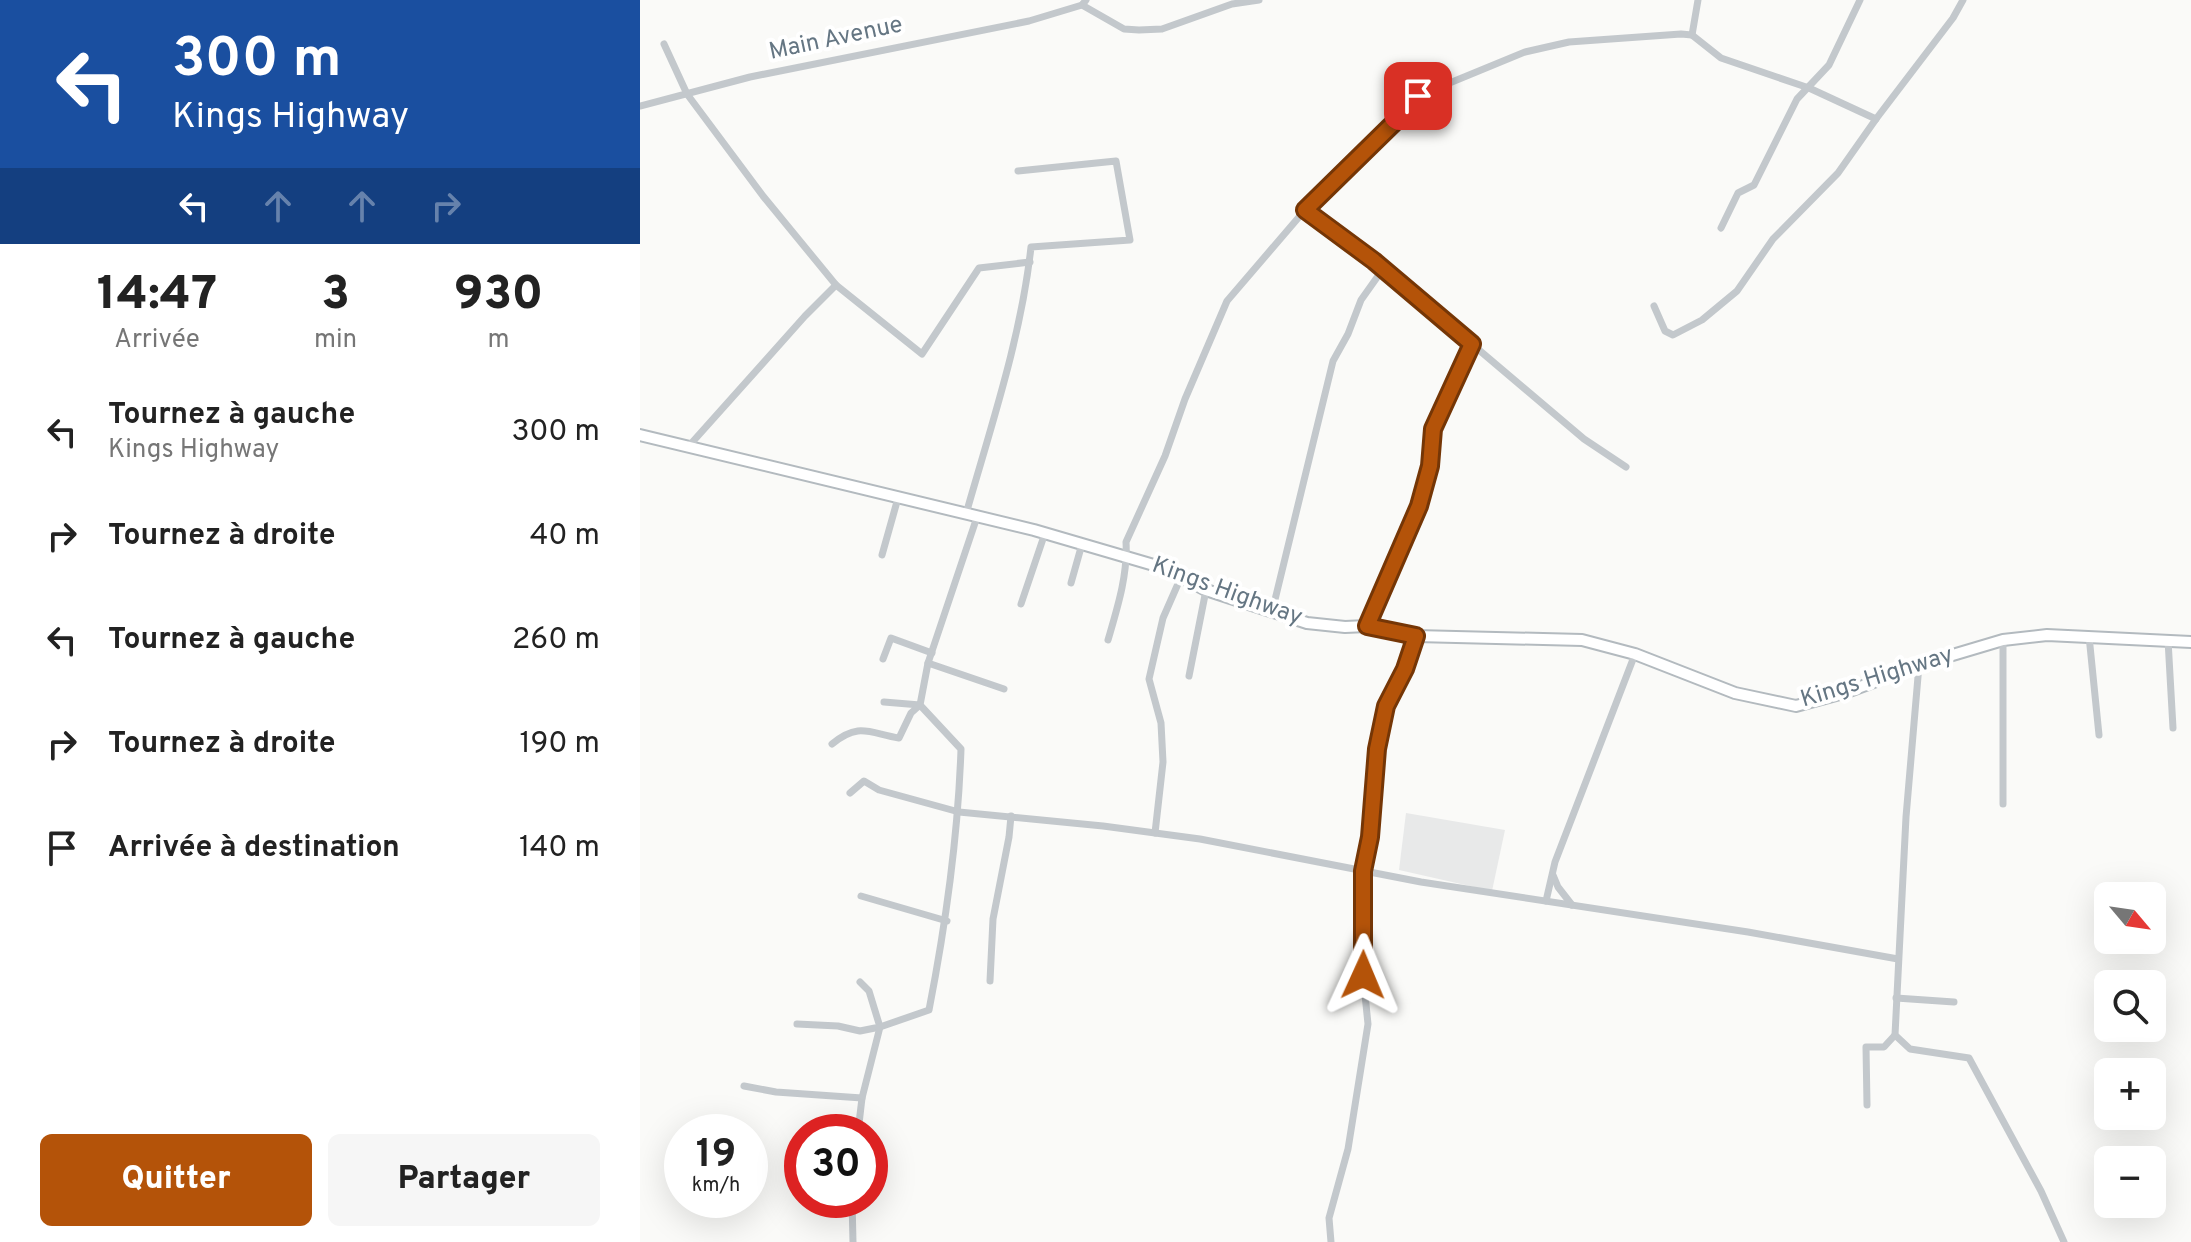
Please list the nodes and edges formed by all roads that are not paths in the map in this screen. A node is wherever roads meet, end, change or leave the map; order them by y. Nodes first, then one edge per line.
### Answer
1 (1259, 0) edge
2 (1698, 0) edge
3 (1860, 0) edge
4 (1963, 0) edge
5 (1084, 2) edge
6 (1692, 35) junction
7 (664, 44) dead end
8 (1809, 88) junction
9 (687, 94) junction
10 (640, 106) edge
11 (1876, 119) junction
12 (1018, 171) dead end
13 (1305, 210) junction
14 (1721, 228) dead end
15 (1030, 262) junction
16 (1383, 269) junction
17 (836, 285) junction
18 (1654, 306) dead end
19 (1472, 344) junction
20 (640, 435) edge
21 (688, 447) junction
22 (1626, 467) dead end
23 (898, 498) junction
24 (972, 516) junction
25 (1045, 533) junction
26 (1082, 544) junction
27 (882, 555) dead end
28 (1127, 557) junction
29 (1181, 577) junction
30 (1071, 583) dead end
31 (1206, 590) junction
32 (1021, 604) dead end
33 (1272, 612) junction
34 (1367, 626) junction
35 (1416, 636) junction
36 (2089, 636) junction
37 (1108, 640) dead end
38 (2003, 640) junction
39 (2168, 640) junction
40 (2191, 642) edge
41 (932, 653) junction
42 (1635, 654) junction
43 (883, 659) dead end
44 (928, 663) junction
45 (1919, 665) junction
46 (1189, 676) dead end
47 (1004, 689) dead end
48 (884, 702) dead end
49 (920, 705) junction
50 (2173, 728) dead end
51 (2099, 735) dead end
52 (832, 744) dead end
53 (850, 793) dead end
54 (2003, 804) dead end
55 (959, 812) junction
56 (1011, 816) junction
57 (1155, 833) junction
58 (1363, 871) junction
59 (1553, 873) junction
60 (861, 896) dead end
61 (1546, 901) junction
62 (1574, 906) junction
63 (947, 921) junction
64 (1898, 959) junction
65 (990, 981) dead end
66 (860, 982) dead end
67 (1896, 998) junction
68 (1954, 1002) dead end
69 (797, 1024) dead end
70 (880, 1027) junction
71 (1895, 1035) junction
72 (744, 1086) dead end
73 (862, 1098) junction
74 (1867, 1105) dead end
75 (860, 1114) edge
76 (852, 1218) edge
77 (853, 1242) edge
78 (1331, 1242) edge
79 (2064, 1242) edge

1 - 5 street
2 - 6 street
3 - 8 street
4 - 11 street
5 - 9 street, Main Avenue
6 - 8 street
6 - 13 street
7 - 9 street
8 - 11 street
8 - 14 street
9 - 10 street, Main Avenue
9 - 17 street
11 - 18 street
12 - 15 street
13 - 16 street
13 - 28 street
15 - 17 street
15 - 24 street
16 - 19 street
16 - 33 street
17 - 21 street
19 - 22 street
19 - 34 street
20 - 21 street, Kings Highway
21 - 23 street, Kings Highway
23 - 24 street, Kings Highway
23 - 27 street
24 - 25 street, Kings Highway
24 - 41 street
25 - 26 street, Kings Highway
25 - 32 street
26 - 28 street, Kings Highway
26 - 30 street
28 - 29 street, Kings Highway
28 - 37 street
29 - 31 street, Kings Highway
29 - 57 street
31 - 33 street, Kings Highway
31 - 46 street
33 - 34 street, Kings Highway
34 - 35 street, Kings Highway
35 - 42 street, Kings Highway
35 - 58 street
36 - 38 street, Kings Highway
36 - 39 street, Kings Highway
36 - 51 street
38 - 45 street, Kings Highway
38 - 54 street
39 - 40 street, Kings Highway
39 - 50 street
41 - 43 street
41 - 44 street
42 - 45 street, Kings Highway
42 - 59 street
44 - 47 street
44 - 49 street
45 - 64 street
48 - 49 street
49 - 52 street
49 - 55 street
53 - 55 street
55 - 56 street
55 - 63 street
56 - 57 street
56 - 65 street
57 - 58 street
58 - 61 street
58 - 78 street
59 - 61 street
59 - 62 street
60 - 63 street
61 - 62 street
62 - 64 street
63 - 70 street
64 - 67 street
66 - 70 street
67 - 68 street
67 - 71 street
69 - 70 street
70 - 73 street
71 - 74 street
71 - 79 street
72 - 73 street
73 - 75 street
76 - 77 street

